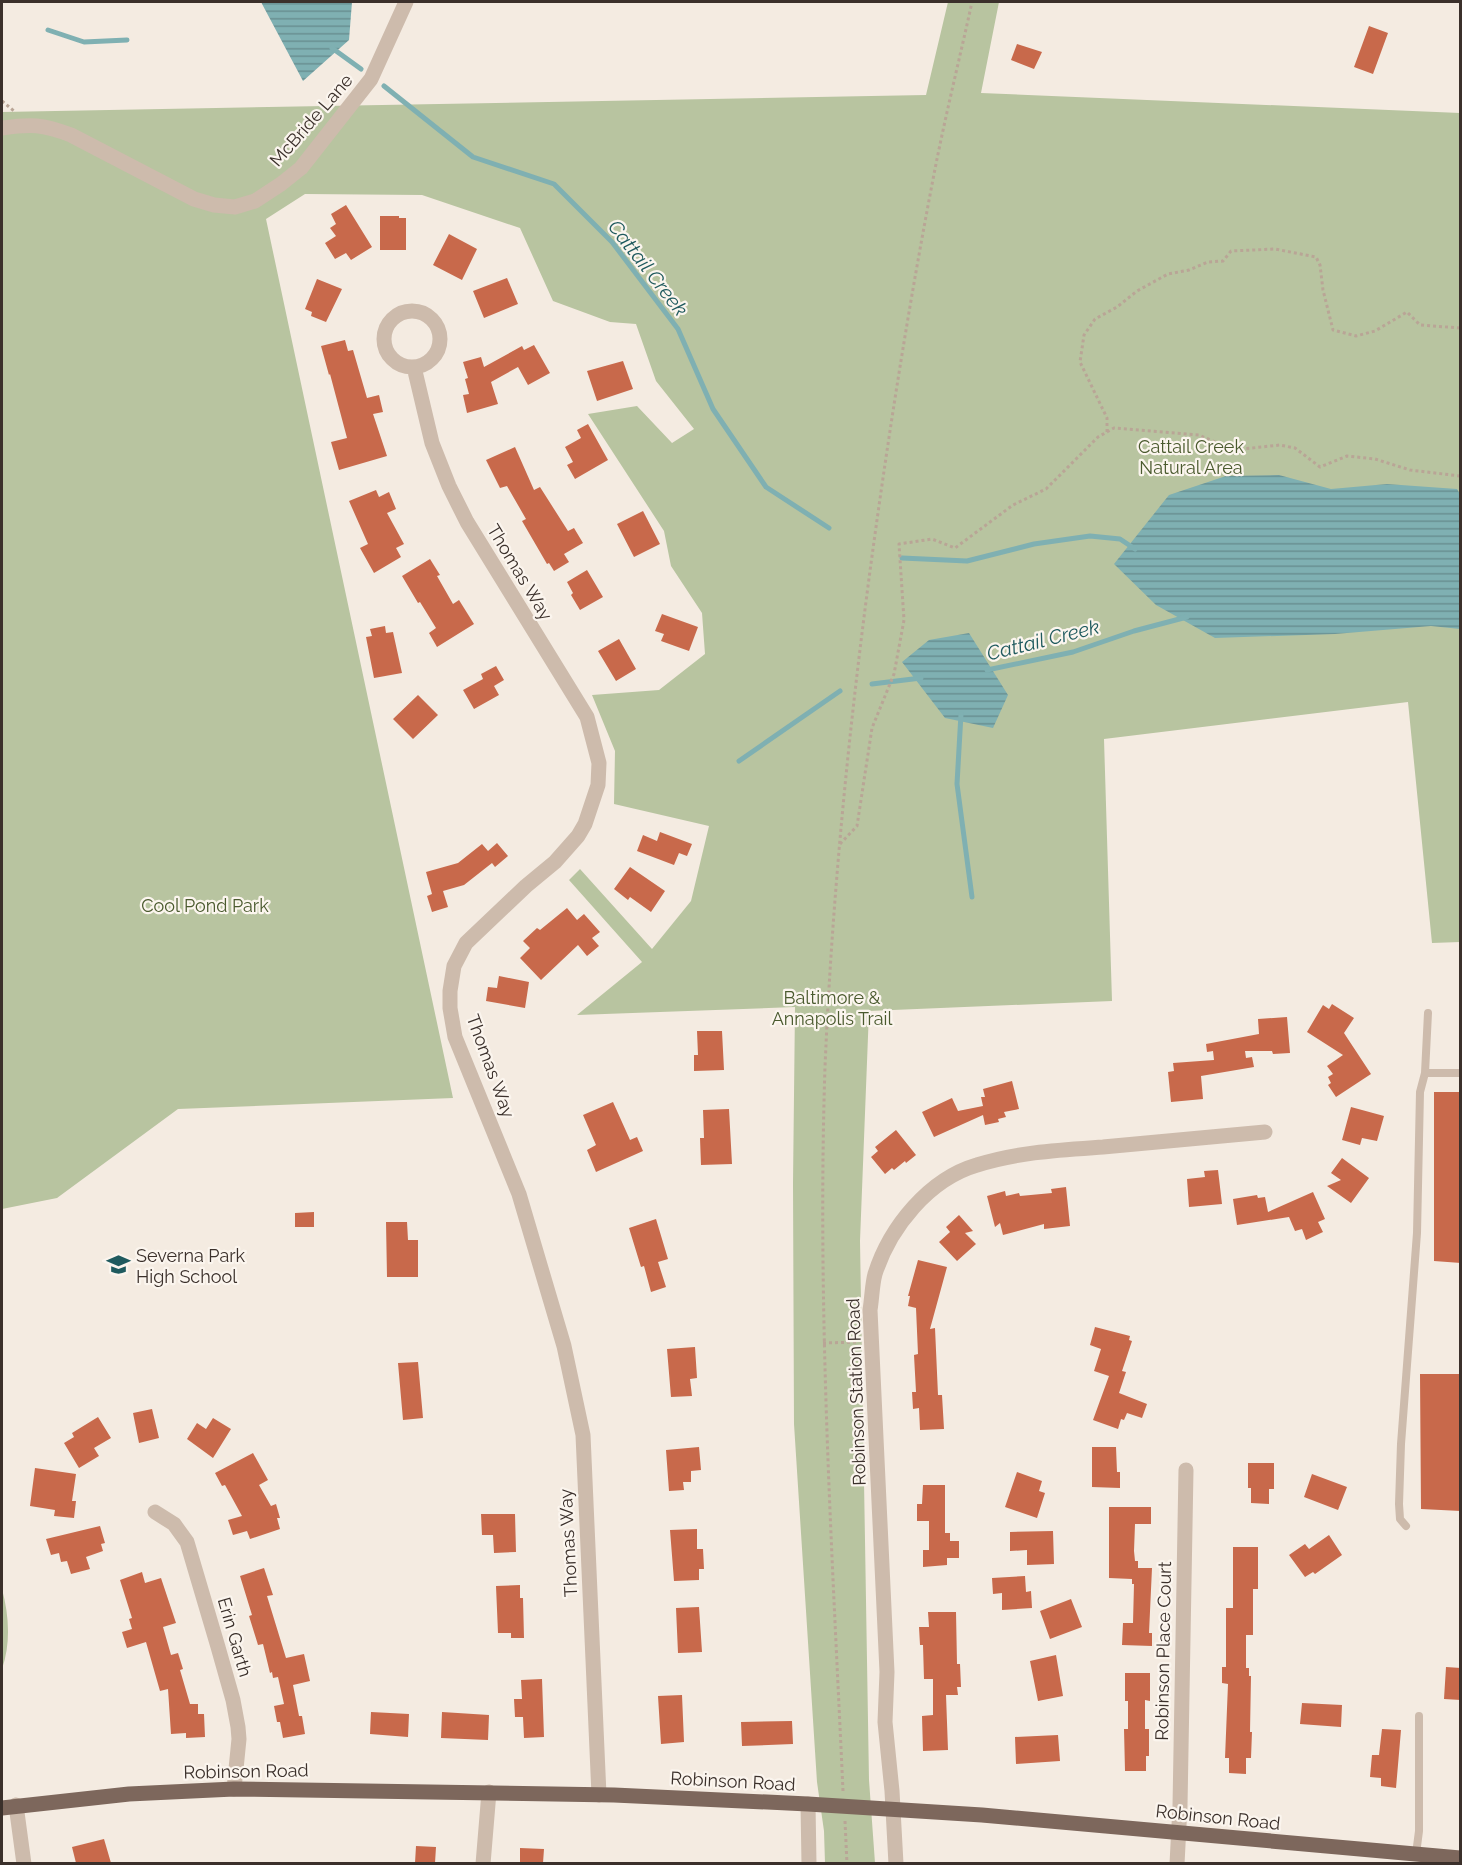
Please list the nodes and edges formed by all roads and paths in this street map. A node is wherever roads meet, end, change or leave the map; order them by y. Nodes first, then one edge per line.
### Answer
1 (406, 2) edge
2 (972, 2) edge
3 (2, 128) edge
4 (1461, 328) edge
5 (414, 366) dead end
6 (1107, 432) junction
7 (1461, 476) edge
8 (838, 845) junction
9 (1428, 1013) dead end
10 (1425, 1073) junction
11 (1461, 1073) edge
12 (1266, 1132) dead end
13 (871, 1342) junction
14 (823, 1343) junction
15 (1186, 1470) dead end
16 (155, 1512) dead end
17 (1406, 1526) dead end
18 (1419, 1716) dead end
19 (234, 1789) junction
20 (489, 1792) junction
21 (599, 1795) junction
22 (808, 1804) junction
23 (9, 1806) edge
24 (844, 1806) junction
25 (893, 1809) junction
26 (1180, 1832) junction
27 (1416, 1854) junction
28 (1461, 1858) edge
29 (24, 1863) edge
30 (483, 1863) edge
31 (809, 1863) edge
32 (847, 1863) edge
33 (896, 1863) edge
34 (1178, 1863) edge

1 - 3 street, McBride Lane
2 - 8 path
4 - 6 path
5 - 21 street, Thomas Way
6 - 7 path
6 - 8 path
8 - 14 path
9 - 10 lane
10 - 11 lane
10 - 17 lane
12 - 13 street, Robinson Station Road
13 - 14 path
13 - 25 street, Robinson Station Road
14 - 24 path
15 - 26 street, Robinson Place Court
16 - 19 street, Erin Garth
18 - 27 lane
19 - 20 main road, Robinson Road
19 - 23 main road, Robinson Road
20 - 21 main road, Robinson Road
20 - 30 street
21 - 22 main road, Robinson Road
22 - 24 main road, Robinson Road
22 - 31 street
23 - 29 street
24 - 25 main road, Robinson Road
24 - 32 path
25 - 26 main road, Robinson Road
25 - 33 street, Robinson Station Road
26 - 27 main road, Robinson Road
26 - 34 street, Robinson Place Court
27 - 28 main road, Robinson Road

